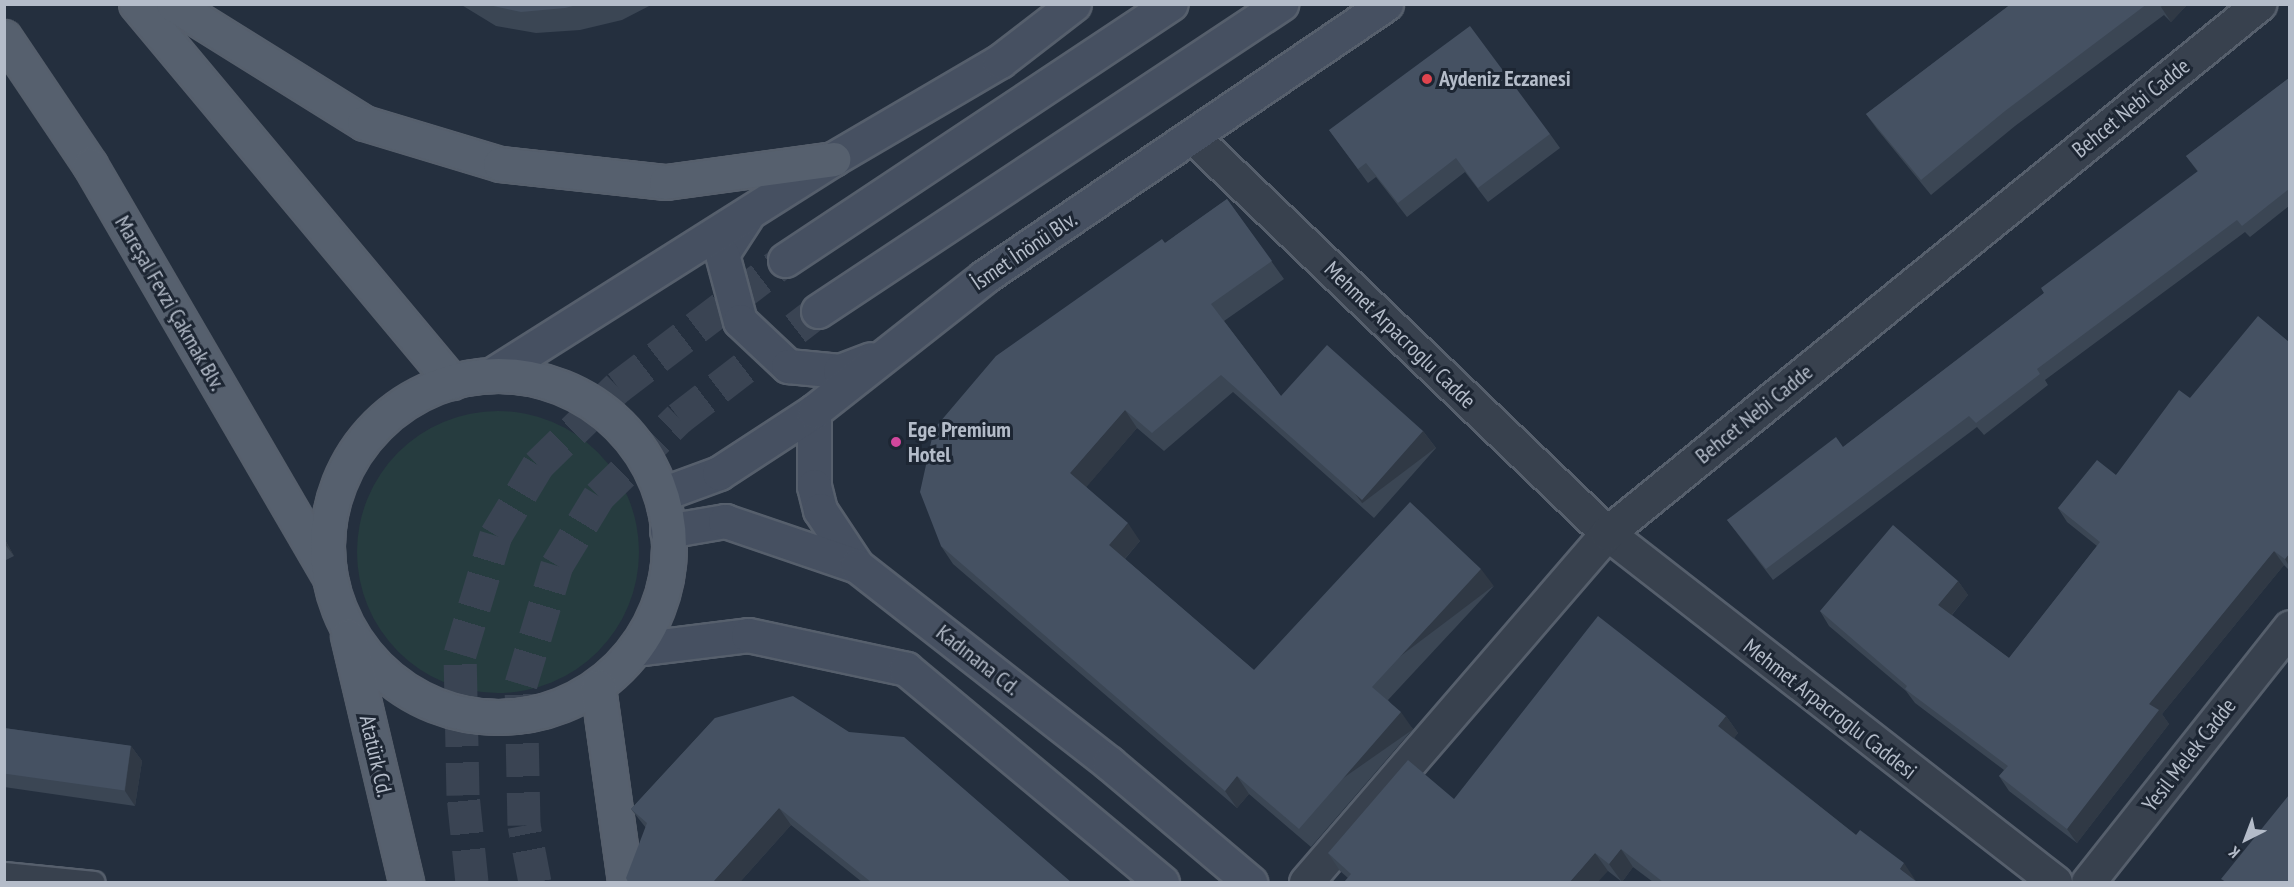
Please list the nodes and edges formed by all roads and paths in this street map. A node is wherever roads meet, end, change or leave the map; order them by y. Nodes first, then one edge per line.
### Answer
1 (136, 4) edge
2 (173, 4) edge
3 (1074, 4) edge
4 (1171, 4) edge
5 (1281, 4) edge
6 (1386, 4) edge
7 (2259, 4) edge
8 (4, 37) edge
9 (1193, 137) junction
10 (833, 159) junction
11 (748, 213) junction
12 (785, 260) tunnel mouth
13 (818, 311) tunnel mouth
14 (887, 353) junction
15 (493, 374) junction
16 (452, 382) junction
17 (814, 411) junction
18 (662, 494) junction
19 (667, 531) junction
20 (1607, 533) junction
21 (857, 566) junction
22 (327, 573) junction
23 (2289, 627) edge
24 (346, 628) junction
25 (636, 650) junction
26 (598, 687) junction
27 (4, 873) edge
28 (57, 880) edge
29 (95, 882) edge
30 (406, 882) edge
31 (625, 882) edge
32 (1162, 882) edge
33 (1250, 882) edge
34 (1306, 882) edge
35 (2055, 882) edge
36 (2088, 882) edge

1 - 16 main road
2 - 10 main road
3 - 10 main road
4 - 12 main road
5 - 13 main road
6 - 9 main road, İsmet İnönü Blv.
7 - 20 street, Behcet Nebi Cadde
8 - 22 main road, Mareşal Fevzi Çakmak Blv.
9 - 14 main road, İsmet İnönü Blv.
9 - 20 street, Mehmet Arpacroglu Cadde
10 - 11 main road
11 - 14 main road
11 - 15 main road
14 - 17 main road, İsmet İnönü Blv.
15 - 16 main road
15 - 18 main road
16 - 22 main road
17 - 18 main road, İsmet İnönü Blv.
17 - 21 main road
18 - 19 main road
19 - 21 main road, Kadınana Cd.
19 - 25 main road
20 - 34 street, Behcet Nebi Cadde
20 - 35 street, Mehmet Arpacroglu Caddesi
21 - 33 main road, Kadınana Cd.
22 - 24 main road
23 - 36 street, Yesil Melek Cadde
24 - 26 main road
24 - 30 main road, Atatürk Cd.
25 - 26 main road
25 - 32 main road
26 - 31 main road
27 - 28 lane
28 - 29 lane

